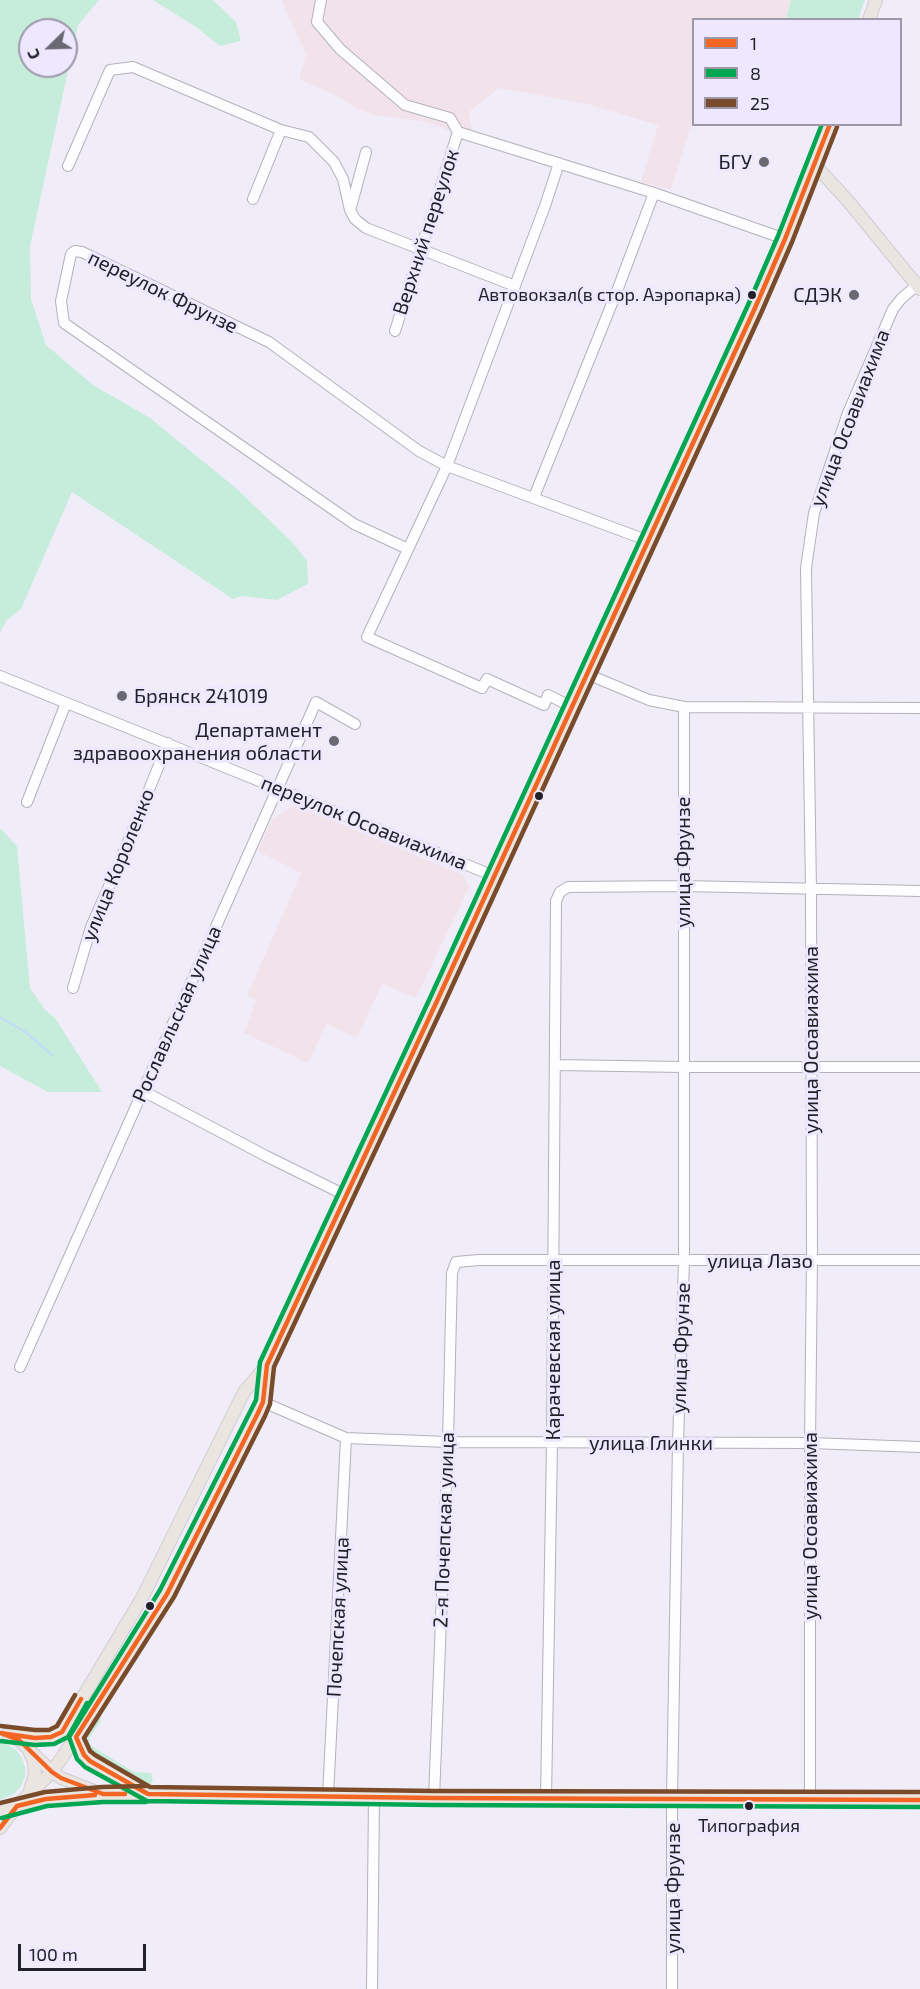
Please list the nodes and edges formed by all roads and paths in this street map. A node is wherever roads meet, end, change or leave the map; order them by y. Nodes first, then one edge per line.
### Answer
1 (321, 0) edge
2 (876, 0) edge
3 (870, 18) edge
4 (829, 126) edge
5 (281, 130) junction
6 (458, 132) junction
7 (366, 152) dead end
8 (559, 163) junction
9 (815, 165) junction
10 (68, 166) dead end
11 (654, 193) junction
12 (253, 199) dead end
13 (350, 210) junction
14 (786, 239) junction
15 (420, 248) junction
16 (515, 286) junction
17 (918, 287) edge
18 (395, 331) dead end
19 (447, 466) junction
20 (534, 497) junction
21 (649, 541) junction
22 (408, 549) junction
23 (588, 674) junction
24 (0, 676) edge
25 (66, 703) junction
26 (808, 706) junction
27 (572, 707) junction
28 (684, 707) junction
29 (920, 708) edge
30 (355, 724) dead end
31 (168, 743) junction
32 (278, 787) junction
33 (27, 802) dead end
34 (494, 876) junction
35 (682, 886) junction
36 (811, 889) junction
37 (920, 891) edge
38 (73, 988) dead end
39 (556, 1065) junction
40 (811, 1066) junction
41 (683, 1067) junction
42 (920, 1067) edge
43 (143, 1091) junction
44 (345, 1195) junction
45 (812, 1260) junction
46 (920, 1260) edge
47 (553, 1261) junction
48 (684, 1261) junction
49 (456, 1263) joint
50 (267, 1365) junction
51 (20, 1367) dead end
52 (263, 1402) junction
53 (346, 1438) junction
54 (448, 1442) junction
55 (552, 1443) junction
56 (678, 1443) junction
57 (810, 1443) junction
58 (920, 1447) edge
59 (4, 1734) edge
60 (76, 1737) junction
61 (28, 1749) junction
62 (52, 1772) junction
63 (103, 1794) junction
64 (148, 1794) junction
65 (328, 1796) junction
66 (374, 1797) junction
67 (434, 1798) junction
68 (546, 1799) junction
69 (672, 1799) junction
70 (810, 1800) junction
71 (920, 1800) edge
72 (21, 1802) junction
73 (0, 1811) edge
74 (0, 1828) edge
75 (372, 1989) edge
76 (672, 1989) edge

1 - 6 street
2 - 3 main road
4 - 9 main road
5 - 10 street
5 - 12 street
5 - 13 street
6 - 8 street
6 - 15 street, Верхний переулок
7 - 13 street
8 - 11 street
8 - 16 street
9 - 14 main road
9 - 17 main road
11 - 14 street
11 - 20 street
13 - 15 street
14 - 21 main road
15 - 16 street
15 - 18 street, Верхний переулок
16 - 19 street
17 - 26 street, улица Осоавиахима
19 - 20 street, переулок Фрунзе
19 - 22 street
19 - 22 street, переулок Фрунзе
20 - 21 street, переулок Фрунзе
21 - 23 main road
22 - 27 street
23 - 27 main road
23 - 28 street
24 - 25 street, переулок Осоавиахима
25 - 31 street, переулок Осоавиахима
25 - 33 street
26 - 28 street
26 - 29 street
26 - 36 street, улица Осоавиахима
27 - 34 main road
28 - 35 street, улица Фрунзе
30 - 32 street, Рославльская улица
31 - 32 street, переулок Осоавиахима
31 - 38 street, улица Короленко
32 - 34 street, переулок Осоавиахима
32 - 43 street, Рославльская улица
34 - 44 main road
35 - 36 street
35 - 39 street, Карачевская улица
35 - 41 street, улица Фрунзе
36 - 37 street
36 - 40 street, улица Осоавиахима
39 - 41 street
39 - 47 street, Карачевская улица
40 - 41 street
40 - 42 street
40 - 45 street, улица Осоавиахима
41 - 48 street, улица Фрунзе
43 - 44 street
43 - 51 street, Рославльская улица
44 - 50 main road
45 - 46 street, улица Лазо
45 - 48 street, улица Лазо
45 - 57 street, улица Осоавиахима
47 - 48 street, улица Лазо
47 - 49 street, улица Лазо
47 - 55 street, Карачевская улица
48 - 56 street, улица Фрунзе
49 - 54 street, 2-я Почепская улица
50 - 52 main road
50 - 59 main road
52 - 53 street
52 - 60 main road
53 - 54 street, улица Глинки
53 - 65 street, Почепская улица
54 - 55 street, улица Глинки
54 - 67 street, 2-я Почепская улица
55 - 56 street, улица Глинки
55 - 68 street, Карачевская улица
56 - 57 street, улица Глинки
56 - 69 street, улица Фрунзе
57 - 58 street, улица Глинки
57 - 70 street, улица Осоавиахима
59 - 61 main road
60 - 62 main road
60 - 64 main road
61 - 62 main road
61 - 72 main road
62 - 63 main road
62 - 72 main road
63 - 64 main road
63 - 72 main road
64 - 65 main road
65 - 66 main road
66 - 67 main road
66 - 75 street
67 - 68 main road
68 - 69 main road
69 - 70 main road
69 - 76 street, улица Фрунзе
70 - 71 main road
72 - 73 main road
72 - 74 main road

